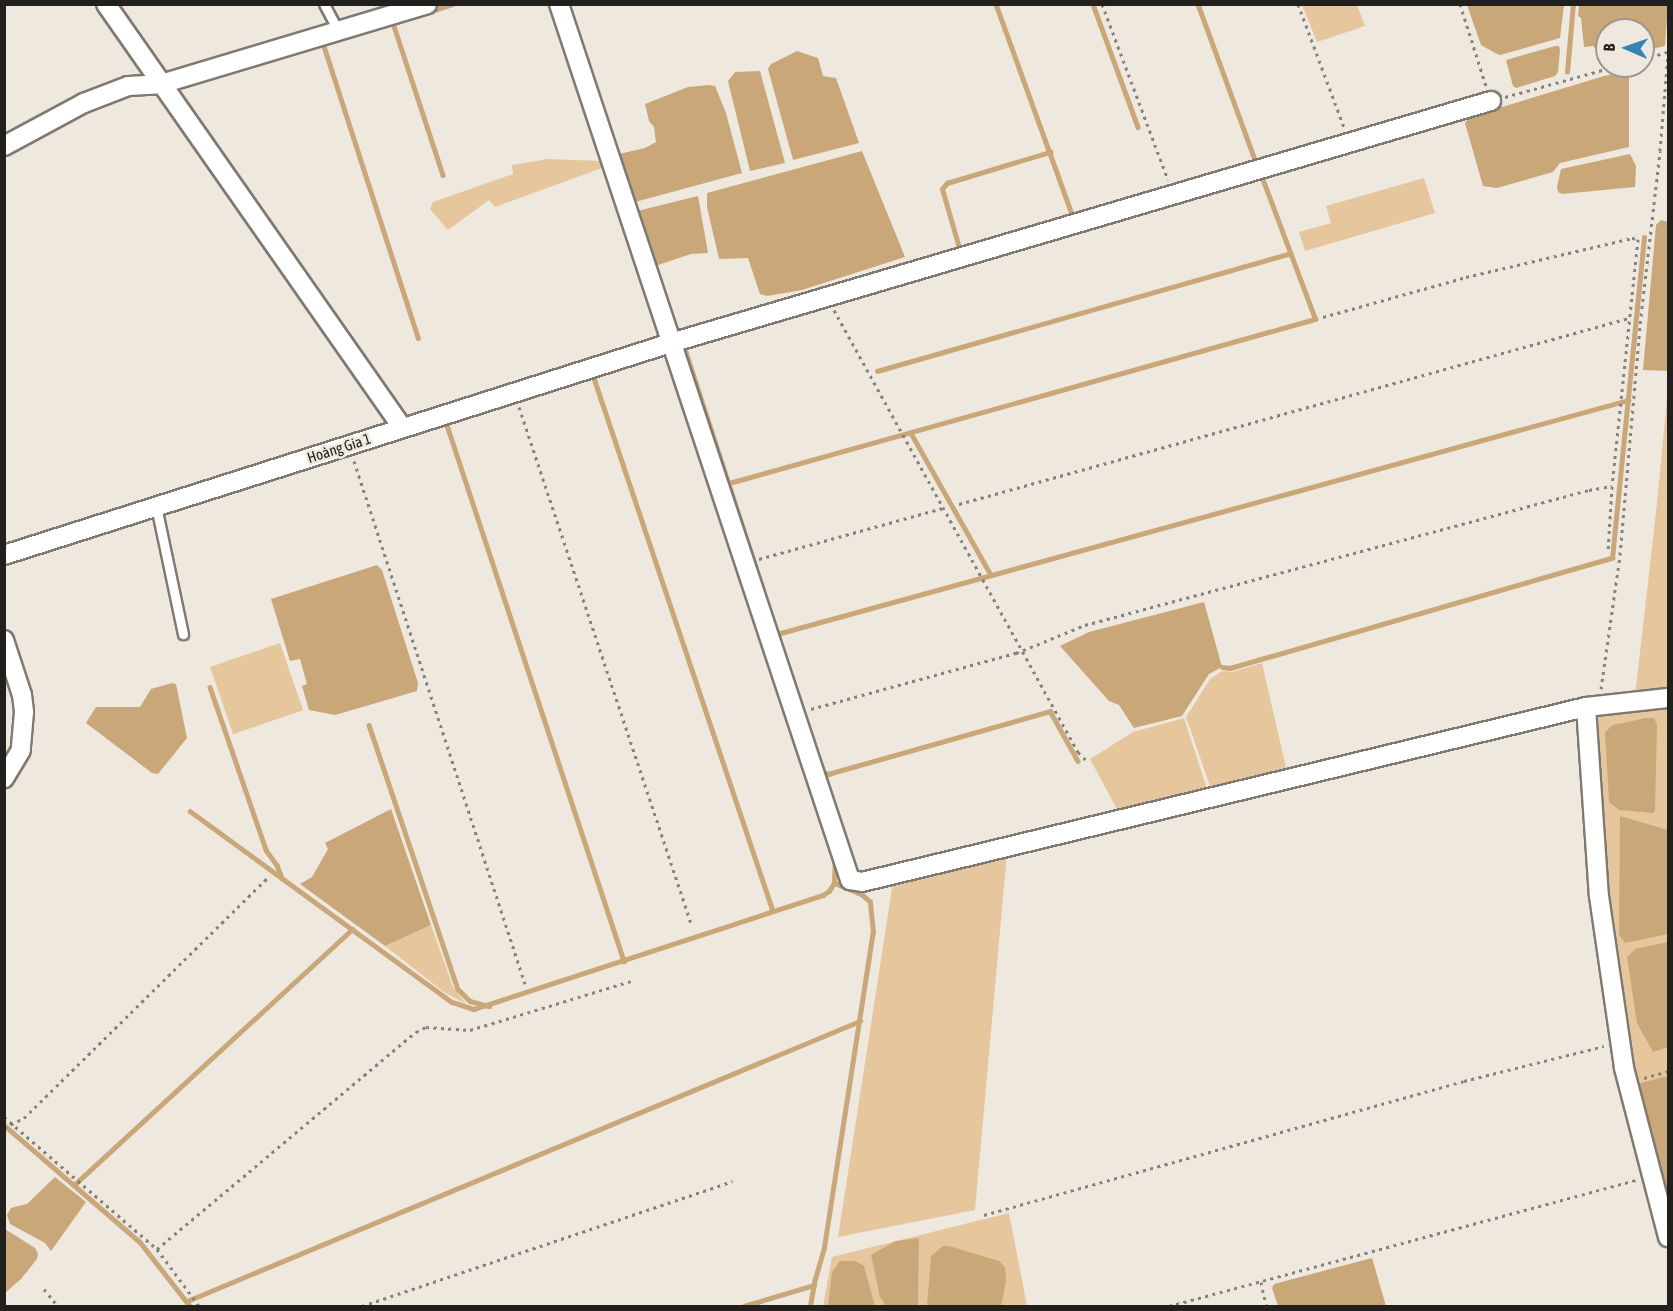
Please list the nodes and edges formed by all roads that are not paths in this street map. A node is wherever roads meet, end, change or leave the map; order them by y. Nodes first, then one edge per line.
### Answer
1 (106, 4) edge
2 (324, 4) edge
3 (427, 4) edge
4 (559, 4) edge
5 (402, 8) edge
6 (338, 30) junction
7 (161, 84) junction
8 (1491, 101) road end
9 (4, 146) edge
10 (674, 342) junction
11 (402, 427) junction
12 (156, 506) junction
13 (4, 555) edge
14 (183, 634) dead end
15 (4, 640) edge
16 (1668, 698) edge
17 (1592, 706) junction
18 (4, 778) edge
19 (1668, 1237) edge

1 - 7 street
2 - 6 lane
3 - 5 street
4 - 10 street
5 - 6 street
6 - 7 street
7 - 9 street
7 - 11 street
8 - 10 street, Hoàng Gia 1
10 - 11 street, Hoàng Gia 1
10 - 17 street
11 - 12 street, Hoàng Gia 1
12 - 13 street, Hoàng Gia 1
12 - 14 lane
15 - 18 street
16 - 17 street
17 - 19 street

